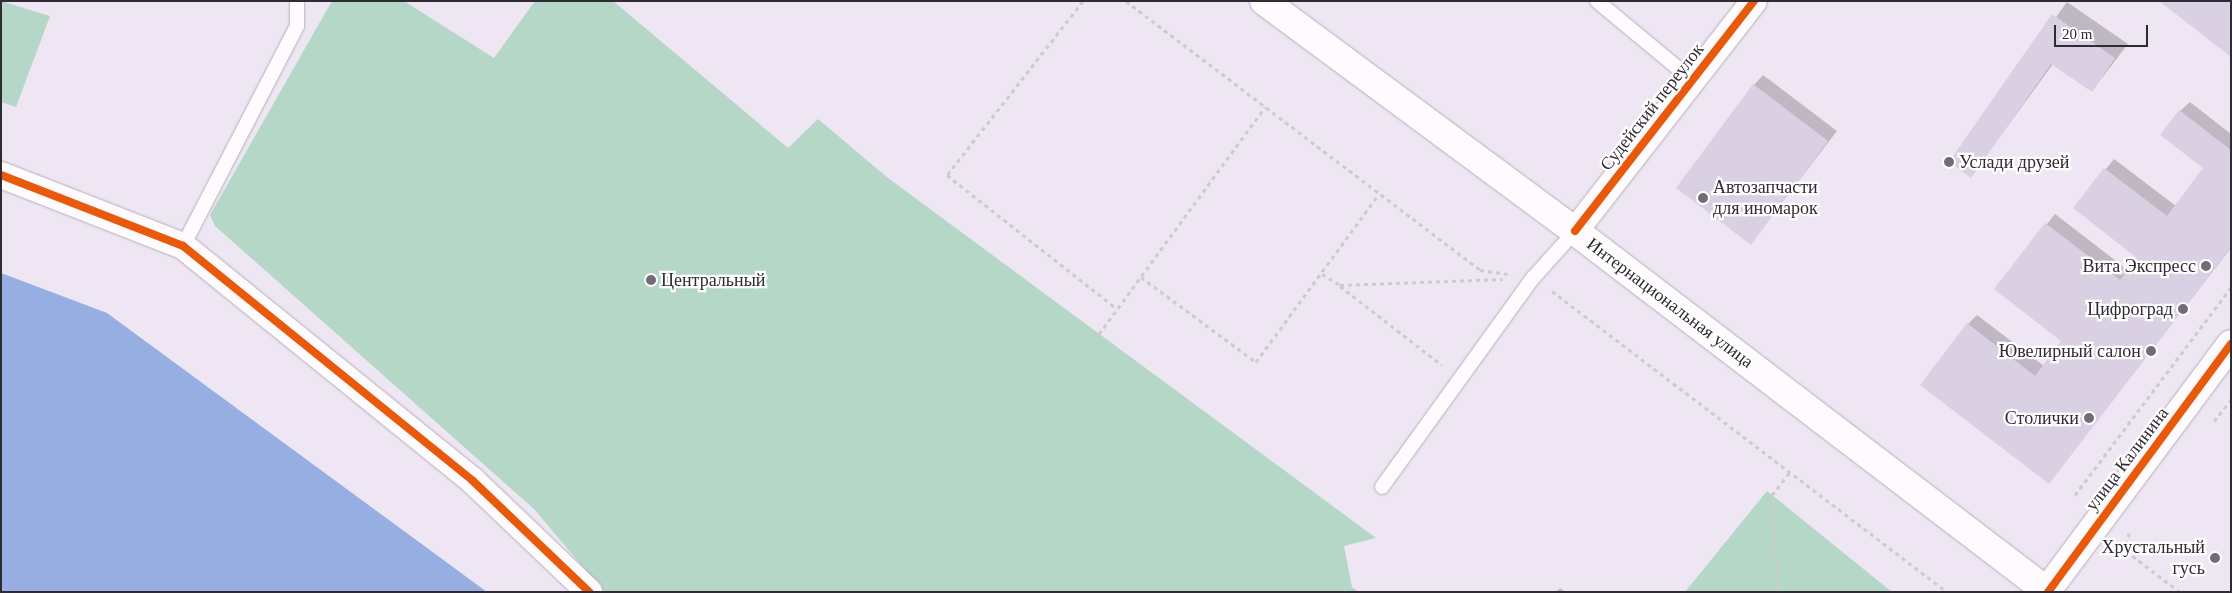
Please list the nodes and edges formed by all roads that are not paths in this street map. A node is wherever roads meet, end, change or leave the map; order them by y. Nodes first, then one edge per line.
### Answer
1 (297, 1) edge
2 (1264, 1) edge
3 (1597, 1) edge
4 (1754, 1) edge
5 (1692, 80) junction
6 (1, 175) edge
7 (1575, 231) junction
8 (184, 246) junction
9 (2231, 344) edge
10 (1382, 487) dead end
11 (589, 592) edge
12 (2047, 592) edge

1 - 8 lane
2 - 7 main road, Интернациональная улица
3 - 5 lane
4 - 5 street, Судейский переулок
5 - 7 street, Судейский переулок
6 - 8 street
7 - 10 lane
7 - 12 main road, Интернациональная улица
8 - 11 street
9 - 12 main road, улица Калинина

